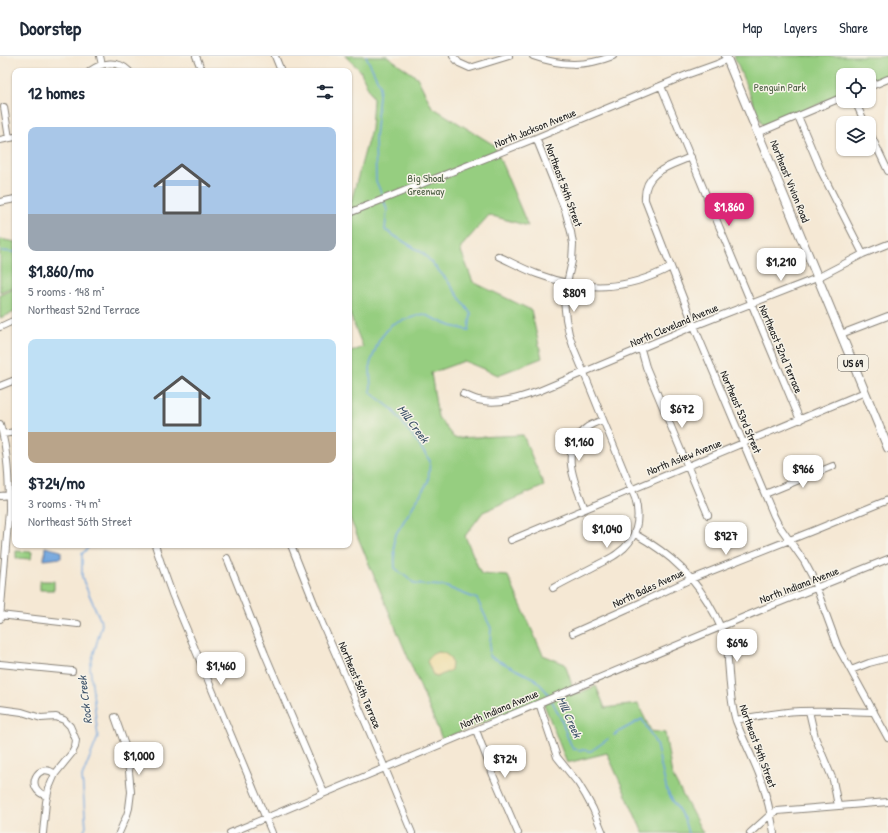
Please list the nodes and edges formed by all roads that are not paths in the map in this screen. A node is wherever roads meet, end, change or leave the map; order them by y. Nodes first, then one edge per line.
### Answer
1 (100, 56) edge
2 (196, 56) edge
3 (275, 56) edge
4 (452, 56) edge
5 (509, 56) edge
6 (533, 56) edge
7 (613, 56) edge
8 (727, 57) edge
9 (102, 65) junction
10 (96, 68) edge
11 (125, 68) edge
12 (201, 68) edge
13 (281, 68) edge
14 (888, 79) edge
15 (876, 84) edge
16 (661, 86) junction
17 (836, 101) edge
18 (4, 106) dead end
19 (798, 116) junction
20 (758, 133) junction
21 (12, 138) edge
22 (536, 138) junction
23 (0, 140) edge
24 (876, 146) edge
25 (690, 157) junction
26 (888, 171) edge
27 (12, 200) edge
28 (0, 202) edge
29 (352, 213) edge
30 (888, 244) edge
31 (863, 254) junction
32 (498, 256) dead end
33 (671, 267) junction
34 (817, 278) junction
35 (567, 283) junction
36 (751, 303) junction
37 (888, 316) edge
38 (12, 321) edge
39 (694, 326) junction
40 (0, 327) edge
41 (841, 334) junction
42 (641, 349) junction
43 (584, 373) junction
44 (12, 381) edge
45 (0, 386) edge
46 (866, 392) junction
47 (463, 394) dead end
48 (603, 420) junction
49 (800, 420) junction
50 (0, 424) edge
51 (12, 432) edge
52 (3, 434) junction
53 (744, 444) junction
54 (888, 448) edge
55 (688, 466) junction
56 (834, 466) dead end
57 (12, 483) edge
58 (632, 490) junction
59 (765, 494) junction
60 (0, 496) edge
61 (9, 496) junction
62 (888, 500) edge
63 (585, 509) junction
64 (708, 515) dead end
65 (7, 529) junction
66 (12, 529) edge
67 (635, 534) junction
68 (511, 540) dead end
69 (790, 540) junction
70 (156, 548) edge
71 (292, 548) edge
72 (227, 558) dead end
73 (888, 559) edge
74 (691, 579) junction
75 (553, 588) dead end
76 (816, 588) junction
77 (1, 592) edge
78 (0, 615) edge
79 (0, 619) edge
80 (78, 624) dead end
81 (721, 627) junction
82 (574, 633) dead end
83 (888, 658) edge
84 (0, 664) edge
85 (850, 670) junction
86 (72, 672) dead end
87 (539, 703) junction
88 (0, 709) edge
89 (809, 711) junction
90 (874, 712) junction
91 (115, 717) dead end
92 (736, 720) junction
93 (476, 730) junction
94 (888, 738) edge
95 (385, 768) junction
96 (55, 774) junction
97 (324, 793) junction
98 (47, 796) junction
99 (888, 802) edge
100 (838, 806) junction
101 (771, 814) junction
102 (266, 818) junction
103 (43, 833) edge
104 (119, 833) edge
105 (230, 833) edge
106 (272, 833) edge
107 (412, 833) edge
108 (518, 833) edge
109 (603, 833) edge
110 (750, 833) edge
111 (774, 833) edge

1 - 9 street
2 - 12 street
3 - 13 street
4 - 5 street
6 - 7 street
8 - 16 street, North Jackson Avenue
8 - 20 main road, Northeast Vivion Road / US 69
9 - 10 street
9 - 11 street
14 - 15 street
16 - 22 street, North Jackson Avenue
16 - 25 street, Northeast 52nd Terrace
17 - 19 street
18 - 21 street
19 - 20 street
19 - 31 street
20 - 34 main road, Northeast Vivion Road / US 69
21 - 23 street
22 - 29 street, North Jackson Avenue
22 - 35 street, Northeast 54th Street
24 - 26 street
25 - 33 street, Northeast 53rd Street
25 - 36 street, Northeast 52nd Terrace
27 - 28 street
30 - 31 street, North Cleveland Avenue
31 - 34 street, North Cleveland Avenue
32 - 35 street
33 - 35 street
33 - 39 street, Northeast 53rd Street
34 - 36 street, North Cleveland Avenue
34 - 41 main road, Northeast Vivion Road / US 69
35 - 43 street, Northeast 54th Street
36 - 39 street, North Cleveland Avenue
36 - 49 street, Northeast 52nd Terrace
37 - 41 street
38 - 40 street
39 - 42 street, North Cleveland Avenue
39 - 53 street, Northeast 53rd Street
41 - 46 main road, Northeast Vivion Road / US 69
42 - 43 street, North Cleveland Avenue
42 - 55 street
43 - 47 street, North Cleveland Avenue
43 - 48 street, Northeast 54th Street
44 - 45 street
46 - 49 street, North Askew Avenue
46 - 54 main road, Northeast Vivion Road / US 69
48 - 58 street, Northeast 54th Street
48 - 63 street
49 - 53 street, North Askew Avenue
50 - 52 street
51 - 52 street
52 - 57 street
53 - 55 street, North Askew Avenue
53 - 59 street, Northeast 53rd Street
55 - 58 street, North Askew Avenue
55 - 64 street
56 - 59 street
57 - 61 street
58 - 63 street, North Askew Avenue
58 - 67 street, Northeast 54th Street
59 - 69 street, Northeast 53rd Street
60 - 61 street
61 - 65 street
62 - 69 street, North Bales Avenue
63 - 68 street, North Askew Avenue
65 - 66 street
65 - 77 street
67 - 74 street, Northeast 54th Street
67 - 75 street
69 - 74 street, North Bales Avenue
69 - 76 street, Northeast 53rd Street
70 - 102 street
71 - 95 street, Northeast 56th Terrace
72 - 97 street
73 - 76 street, North Indiana Avenue
74 - 81 street, Northeast 54th Street
74 - 82 street, North Bales Avenue
76 - 81 street, North Indiana Avenue
76 - 85 street, Northeast 53rd Street
77 - 78 street
78 - 79 street
78 - 80 street
81 - 87 street, North Indiana Avenue
81 - 92 street, Northeast 54th Street
83 - 85 street
84 - 86 street
85 - 90 street, Northeast 53rd Street
87 - 93 street, North Indiana Avenue
87 - 109 street
88 - 96 street
89 - 90 street
89 - 92 street
89 - 100 street
90 - 94 street, Northeast 53rd Street
91 - 104 street
92 - 101 street, Northeast 54th Street
93 - 95 street, North Indiana Avenue
93 - 108 street
95 - 97 street, North Indiana Avenue
95 - 107 street, Northeast 56th Terrace
96 - 98 street
96 - 98 street
97 - 102 street, North Indiana Avenue
98 - 103 street
99 - 100 street
100 - 101 street
101 - 110 street
101 - 111 street, Northeast 54th Street
102 - 105 street, North Indiana Avenue
102 - 106 street

